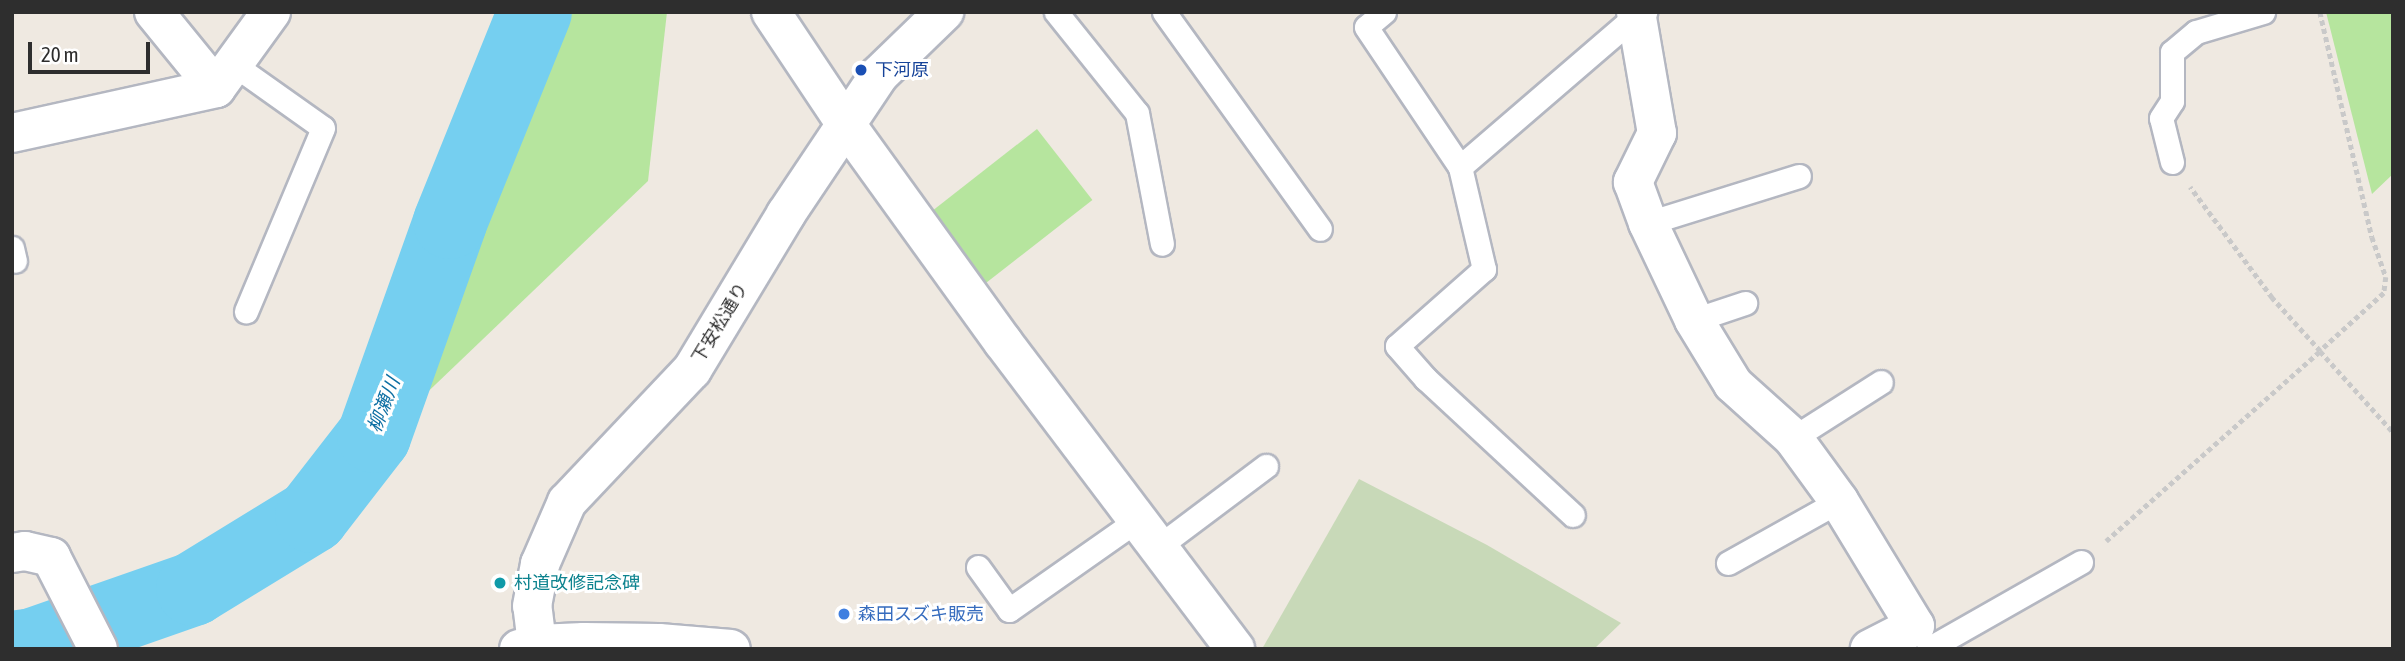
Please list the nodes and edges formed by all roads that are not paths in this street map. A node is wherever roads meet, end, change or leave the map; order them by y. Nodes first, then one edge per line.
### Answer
1 (154, 12) edge
2 (271, 12) edge
3 (771, 12) edge
4 (944, 12) edge
5 (1056, 12) edge
6 (1164, 12) edge
7 (1384, 12) edge
8 (2263, 12) edge
9 (1639, 13) edge
10 (224, 76) junction
11 (845, 123) junction
12 (12, 133) edge
13 (2172, 162) road end
14 (1460, 167) junction
15 (1799, 176) dead end
16 (1648, 223) junction
17 (1320, 229) dead end
18 (1162, 244) dead end
19 (1745, 303) dead end
20 (246, 311) dead end
21 (1693, 320) junction
22 (1881, 382) dead end
23 (1793, 438) junction
24 (1266, 466) dead end
25 (1839, 501) junction
26 (1573, 515) dead end
27 (1147, 534) junction
28 (12, 553) edge
29 (2081, 562) road end
30 (1728, 563) dead end
31 (978, 567) dead end
32 (1923, 641) edge
33 (528, 646) edge
34 (98, 649) edge
35 (731, 649) edge
36 (1235, 649) edge
37 (1870, 649) edge

1 - 10 street
2 - 10 street
3 - 11 street
4 - 11 street, 下安松通り
5 - 18 lane
6 - 17 lane
7 - 14 lane
8 - 13 lane
9 - 14 lane
9 - 16 street
10 - 12 street
10 - 20 lane
11 - 27 street
11 - 33 street, 下安松通り
14 - 26 lane
15 - 16 lane
16 - 21 street
19 - 21 lane
21 - 23 street
22 - 23 lane
23 - 25 street
24 - 27 lane
25 - 30 lane
25 - 32 street
27 - 31 lane
27 - 36 street
28 - 34 street
29 - 32 lane
32 - 37 street
33 - 35 street

